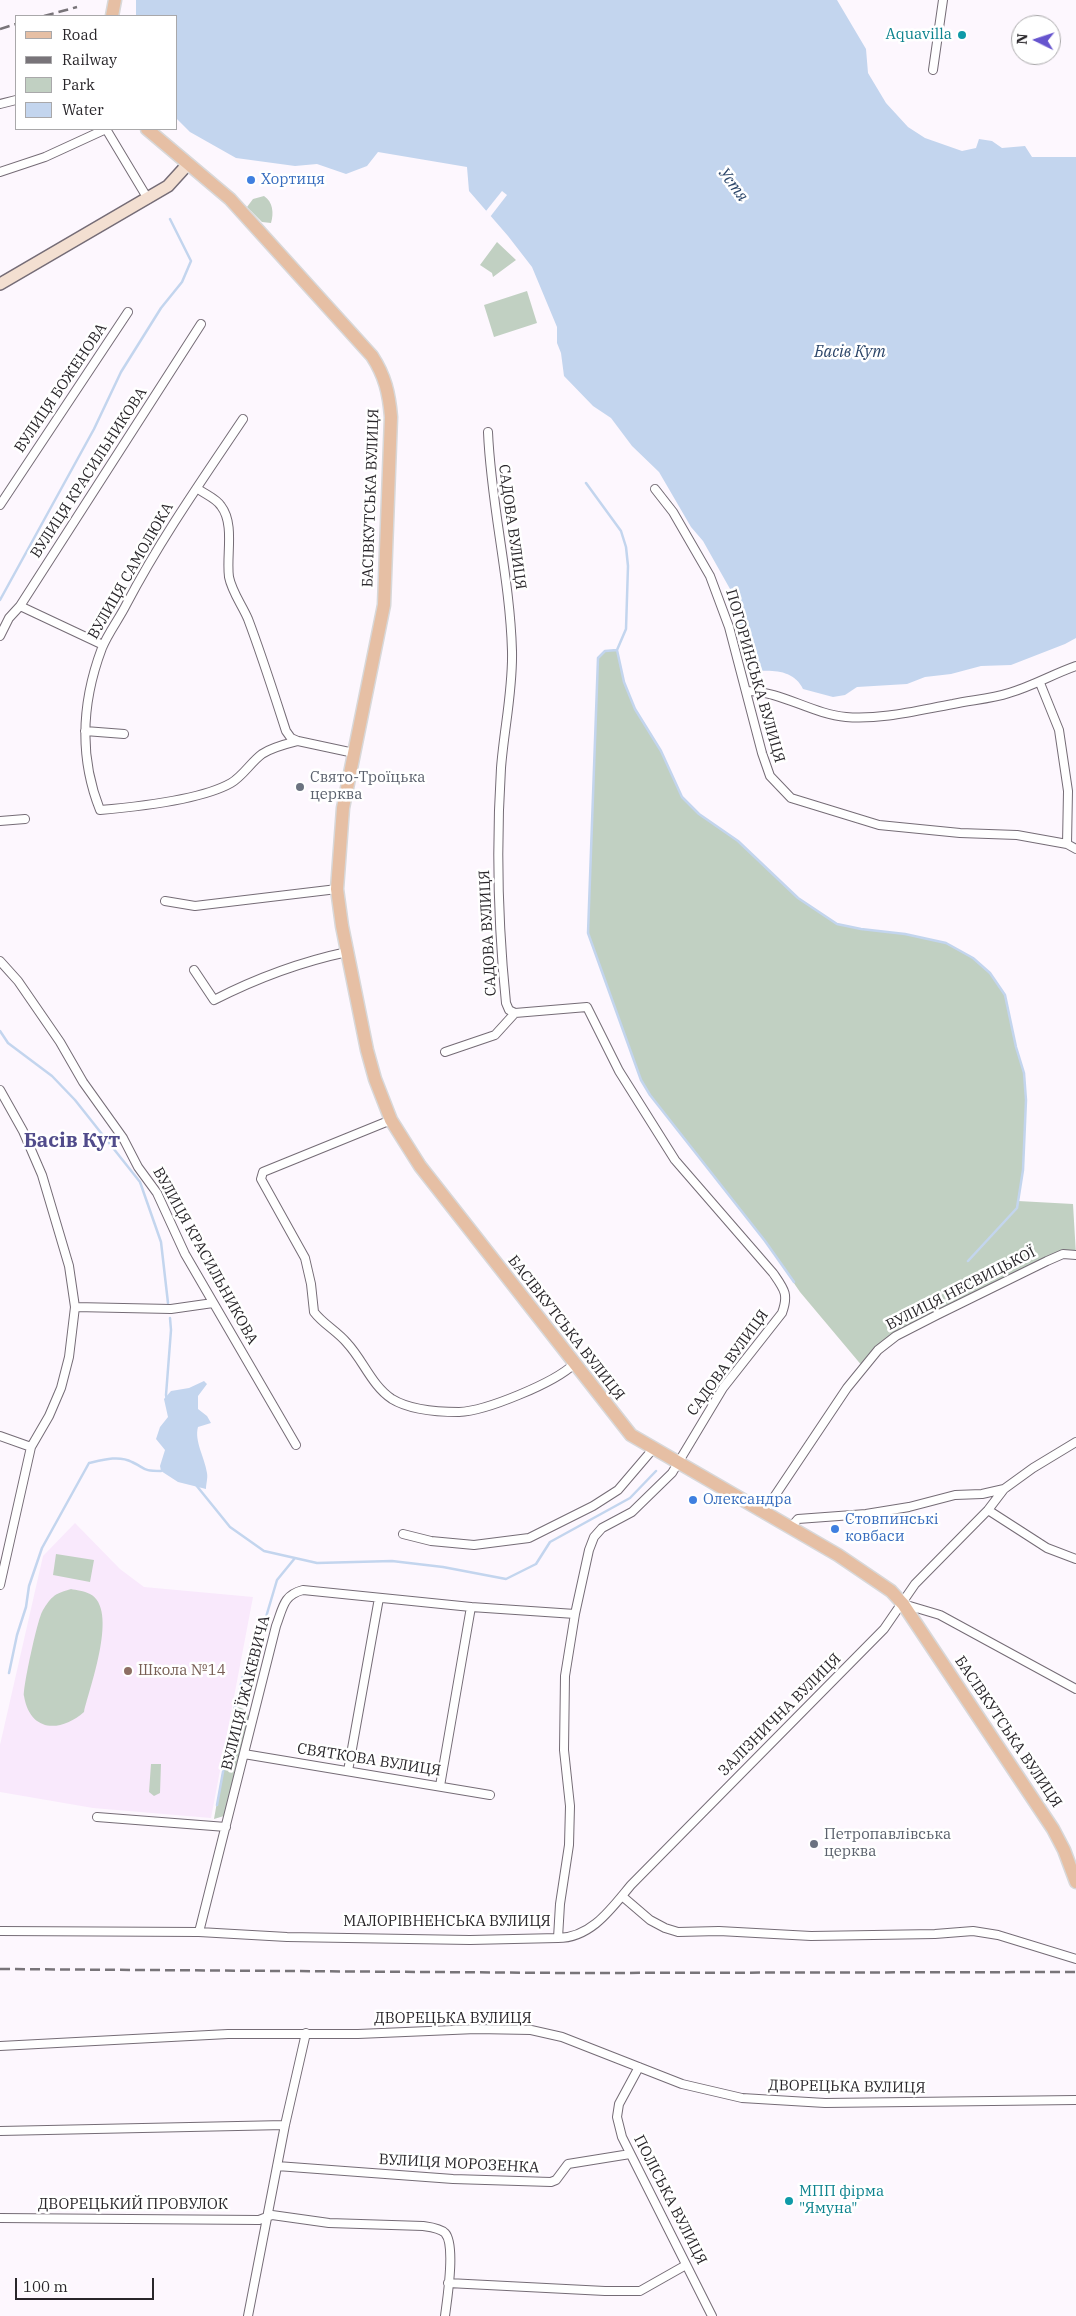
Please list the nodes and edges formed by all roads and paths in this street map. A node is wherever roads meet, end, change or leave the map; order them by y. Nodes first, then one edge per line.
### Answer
1 (115, 0) edge
2 (943, 0) edge
3 (112, 15) edge
4 (934, 70) dead end
5 (15, 100) edge
6 (0, 104) edge
7 (104, 130) edge
8 (107, 130) edge
9 (148, 130) edge
10 (188, 164) junction
11 (0, 172) edge
12 (148, 199) junction
13 (0, 284) edge
14 (128, 312) dead end
15 (201, 324) dead end
16 (243, 419) dead end
17 (488, 432) dead end
18 (197, 488) junction
19 (655, 489) dead end
20 (0, 505) edge
21 (20, 606) junction
22 (0, 636) edge
23 (103, 645) junction
24 (1076, 666) edge
25 (1040, 683) junction
26 (747, 691) junction
27 (85, 731) junction
28 (124, 734) dead end
29 (298, 741) junction
30 (354, 753) junction
31 (25, 818) dead end
32 (0, 821) edge
33 (1067, 844) junction
34 (1076, 849) edge
35 (337, 889) junction
36 (164, 901) dead end
37 (347, 952) junction
38 (0, 961) edge
39 (194, 970) dead end
40 (515, 1013) junction
41 (445, 1052) dead end
42 (0, 1090) edge
43 (391, 1120) junction
44 (1076, 1255) edge
45 (213, 1304) junction
46 (75, 1306) junction
47 (574, 1364) junction
48 (0, 1436) edge
49 (1076, 1442) edge
50 (296, 1445) dead end
51 (31, 1447) junction
52 (652, 1449) junction
53 (678, 1464) junction
54 (1004, 1489) junction
55 (988, 1510) junction
56 (764, 1512) junction
57 (791, 1527) junction
58 (402, 1534) dead end
59 (1076, 1559) edge
60 (0, 1585) edge
61 (379, 1598) junction
62 (903, 1604) junction
63 (471, 1607) junction
64 (575, 1614) junction
65 (1076, 1689) edge
66 (244, 1754) junction
67 (348, 1770) junction
68 (440, 1786) junction
69 (490, 1795) dead end
70 (97, 1817) dead end
71 (226, 1827) junction
72 (1076, 1882) edge
73 (622, 1896) junction
74 (0, 1931) edge
75 (199, 1932) junction
76 (558, 1938) junction
77 (1076, 1959) edge
78 (306, 2033) junction
79 (0, 2046) edge
80 (639, 2067) junction
81 (1076, 2100) edge
82 (285, 2125) junction
83 (0, 2131) edge
84 (630, 2154) junction
85 (277, 2166) junction
86 (0, 2218) edge
87 (266, 2218) junction
88 (686, 2265) junction
89 (448, 2283) junction
90 (248, 2316) edge
91 (445, 2316) edge
92 (712, 2316) edge

1 - 3 main road
2 - 4 street
5 - 6 street
7 - 11 street
8 - 12 street
9 - 10 main road, БАСІВКУТСЬКА ВУЛИЦЯ
10 - 12 street
10 - 30 main road, БАСІВКУТСЬКА ВУЛИЦЯ
12 - 13 street
14 - 20 street, ВУЛИЦЯ БОЖЕНОВА
15 - 21 street, ВУЛИЦЯ КРАСИЛЬНИКОВА
16 - 18 street, ВУЛИЦЯ САМОЛЮКА
17 - 40 street, САДОВА ВУЛИЦЯ
18 - 23 street, ВУЛИЦЯ САМОЛЮКА
18 - 29 street
19 - 26 street, ПОГОРИНСЬКА ВУЛИЦЯ
21 - 22 street, ВУЛИЦЯ КРАСИЛЬНИКОВА
21 - 23 street
23 - 27 street, ВУЛИЦЯ САМОЛЮКА
24 - 25 street
25 - 26 street
25 - 33 street
26 - 33 street, ПОГОРИНСЬКА ВУЛИЦЯ
27 - 28 street
27 - 29 street, ВУЛИЦЯ САМОЛЮКА
29 - 30 street
30 - 35 main road, БАСІВКУТСЬКА ВУЛИЦЯ
31 - 32 street
33 - 34 street, ПОГОРИНСЬКА ВУЛИЦЯ
35 - 36 street
35 - 37 main road, БАСІВКУТСЬКА ВУЛИЦЯ
37 - 39 street
37 - 43 main road, БАСІВКУТСЬКА ВУЛИЦЯ
38 - 45 street, ВУЛИЦЯ КРАСИЛЬНИКОВА
40 - 41 street
40 - 53 street, САДОВА ВУЛИЦЯ
42 - 46 street
43 - 47 main road, БАСІВКУТСЬКА ВУЛИЦЯ
43 - 47 street
44 - 56 street, ВУЛИЦЯ НЕСВИЦЬКОЇ
45 - 46 street
45 - 50 street, ВУЛИЦЯ КРАСИЛЬНИКОВА
46 - 51 street
47 - 52 main road, БАСІВКУТСЬКА ВУЛИЦЯ
48 - 51 street
49 - 54 street, ЗАЛІЗНИЧНА ВУЛИЦЯ
51 - 60 street
52 - 53 main road, БАСІВКУТСЬКА ВУЛИЦЯ
52 - 58 street
53 - 56 main road, БАСІВКУТСЬКА ВУЛИЦЯ
53 - 64 street, МАЛОРІВНЕНСЬКА ВУЛИЦЯ
54 - 55 street, ЗАЛІЗНИЧНА ВУЛИЦЯ
54 - 57 street, ЗАЛІЗНИЧНА ВУЛИЦЯ
55 - 59 street
55 - 62 street, ЗАЛІЗНИЧНА ВУЛИЦЯ
56 - 57 main road, БАСІВКУТСЬКА ВУЛИЦЯ
57 - 62 main road, БАСІВКУТСЬКА ВУЛИЦЯ
61 - 63 street, ВУЛИЦЯ ЇЖАКЕВИЧА
61 - 66 street, ВУЛИЦЯ ЇЖАКЕВИЧА
61 - 67 street
62 - 65 street, БАСІВКУТСЬКА ВУЛИЦЯ
62 - 72 main road, БАСІВКУТСЬКА ВУЛИЦЯ
62 - 73 street, ЗАЛІЗНИЧНА ВУЛИЦЯ
63 - 64 street, ВУЛИЦЯ ЇЖАКЕВИЧА
63 - 68 street
64 - 76 street, МАЛОРІВНЕНСЬКА ВУЛИЦЯ
66 - 67 street, СВЯТКОВА ВУЛИЦЯ
66 - 71 street, ВУЛИЦЯ ЇЖАКЕВИЧА
67 - 68 street, СВЯТКОВА ВУЛИЦЯ
68 - 69 street, СВЯТКОВА ВУЛИЦЯ
70 - 71 street
71 - 75 street, ВУЛИЦЯ ЇЖАКЕВИЧА
73 - 76 street, ЗАЛІЗНИЧНА ВУЛИЦЯ
73 - 77 street
74 - 75 street, МАЛОРІВНЕНСЬКА ВУЛИЦЯ
75 - 76 street, МАЛОРІВНЕНСЬКА ВУЛИЦЯ
78 - 79 street, ДВОРЕЦЬКА ВУЛИЦЯ
78 - 80 street, ДВОРЕЦЬКА ВУЛИЦЯ
78 - 82 street
80 - 81 street, ДВОРЕЦЬКА ВУЛИЦЯ
80 - 84 street, ПОЛІСЬКА ВУЛИЦЯ
82 - 83 street
82 - 85 street
84 - 85 street, ВУЛИЦЯ МОРОЗЕНКА
84 - 88 street, ПОЛІСЬКА ВУЛИЦЯ
85 - 87 street
86 - 87 street, ДВОРЕЦЬКИЙ ПРОВУЛОК
87 - 89 street, ДВОРЕЦЬКИЙ ПРОВУЛОК
87 - 90 street
88 - 89 street
88 - 92 street, ПОЛІСЬКА ВУЛИЦЯ
89 - 91 street

